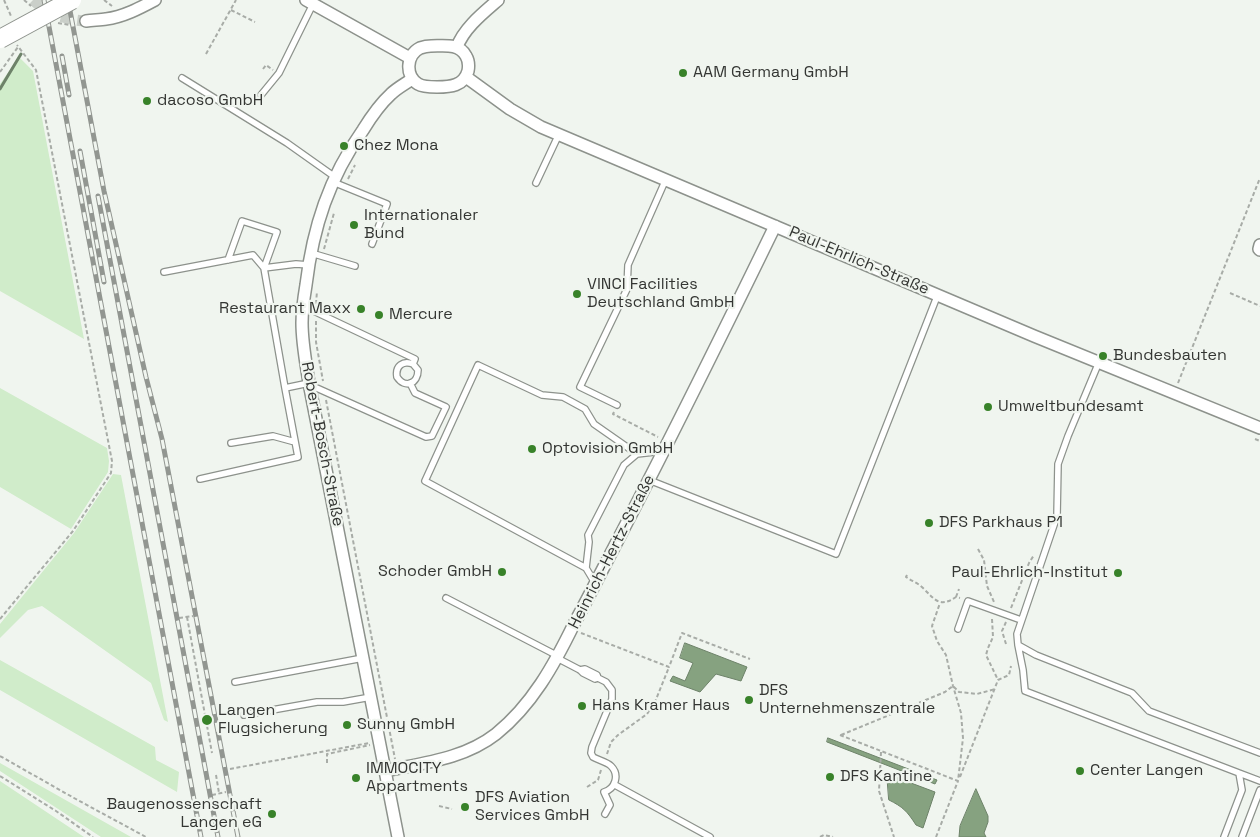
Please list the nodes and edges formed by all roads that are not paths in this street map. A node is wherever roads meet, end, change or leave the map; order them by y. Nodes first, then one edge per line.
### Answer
1 (72, 0) edge
2 (155, 0) edge
3 (498, 0) edge
4 (310, 2) edge
5 (86, 20) tunnel mouth
6 (0, 40) edge
7 (457, 47) junction
8 (410, 58) junction
9 (466, 77) junction
10 (182, 78) dead end
11 (412, 79) junction
12 (261, 95) dead end
13 (559, 134) junction
14 (334, 179) junction
15 (666, 179) junction
16 (536, 183) dead end
17 (775, 226) junction
18 (372, 244) dead end
19 (1260, 245) edge
20 (1260, 250) edge
21 (310, 252) junction
22 (228, 260) junction
23 (309, 265) junction
24 (355, 266) dead end
25 (264, 268) junction
26 (164, 272) dead end
27 (938, 294) junction
28 (303, 306) junction
29 (1099, 362) junction
30 (413, 364) junction
31 (410, 383) junction
32 (309, 384) junction
33 (285, 388) junction
34 (616, 405) road end
35 (1260, 428) edge
36 (295, 442) junction
37 (231, 443) dead end
38 (666, 446) junction
39 (637, 454) junction
40 (200, 479) dead end
41 (649, 480) junction
42 (586, 568) junction
43 (595, 583) junction
44 (446, 598) dead end
45 (1021, 620) junction
46 (958, 629) dead end
47 (1018, 645) junction
48 (557, 657) junction
49 (363, 658) junction
50 (235, 682) dead end
51 (370, 697) junction
52 (244, 715) dead end
53 (1260, 753) edge
54 (385, 771) junction
55 (1239, 773) junction
56 (1260, 781) edge
57 (614, 785) junction
58 (1260, 790) edge
59 (605, 814) dead end
60 (398, 837) edge
61 (710, 837) edge
62 (1224, 837) edge
63 (1242, 837) edge

1 - 6 main road, bridge
2 - 5 street
3 - 7 street
4 - 8 street
4 - 12 lane
7 - 8 street
7 - 9 street
8 - 11 street
9 - 11 street
9 - 13 street, Paul-Ehrlich-Straße
10 - 14 lane
11 - 14 street, Robert-Bosch-Straße
13 - 15 street, Paul-Ehrlich-Straße
13 - 16 lane
14 - 18 lane
14 - 21 street, Robert-Bosch-Straße
15 - 17 street, Paul-Ehrlich-Straße
15 - 34 lane
17 - 27 street, Paul-Ehrlich-Straße
17 - 38 street, Heinrich-Hertz-Straße
19 - 20 street
21 - 23 street, Robert-Bosch-Straße
21 - 24 lane
22 - 25 lane
22 - 25 lane
22 - 26 lane
23 - 25 lane
23 - 28 street, Robert-Bosch-Straße
25 - 33 lane
27 - 29 street, Paul-Ehrlich-Straße
27 - 41 lane
28 - 30 lane
28 - 32 street, Robert-Bosch-Straße
29 - 35 street, Paul-Ehrlich-Straße
29 - 45 lane
30 - 31 lane
30 - 31 lane
31 - 32 lane
32 - 33 lane
32 - 49 street, Robert-Bosch-Straße
33 - 36 lane
36 - 37 lane
36 - 40 lane
38 - 39 lane
38 - 41 street, Heinrich-Hertz-Straße
39 - 42 lane
39 - 42 lane
41 - 43 street, Heinrich-Hertz-Straße
42 - 43 lane
43 - 48 street, Heinrich-Hertz-Straße
44 - 48 lane
45 - 46 lane
45 - 47 lane
47 - 53 lane
47 - 55 lane
48 - 54 street, Heinrich-Hertz-Straße
48 - 57 lane
49 - 50 lane
49 - 51 street, Robert-Bosch-Straße
51 - 52 lane
51 - 54 street, Robert-Bosch-Straße
54 - 60 street, Robert-Bosch-Straße
55 - 56 lane
55 - 62 lane
57 - 59 lane
57 - 61 lane
58 - 63 lane

